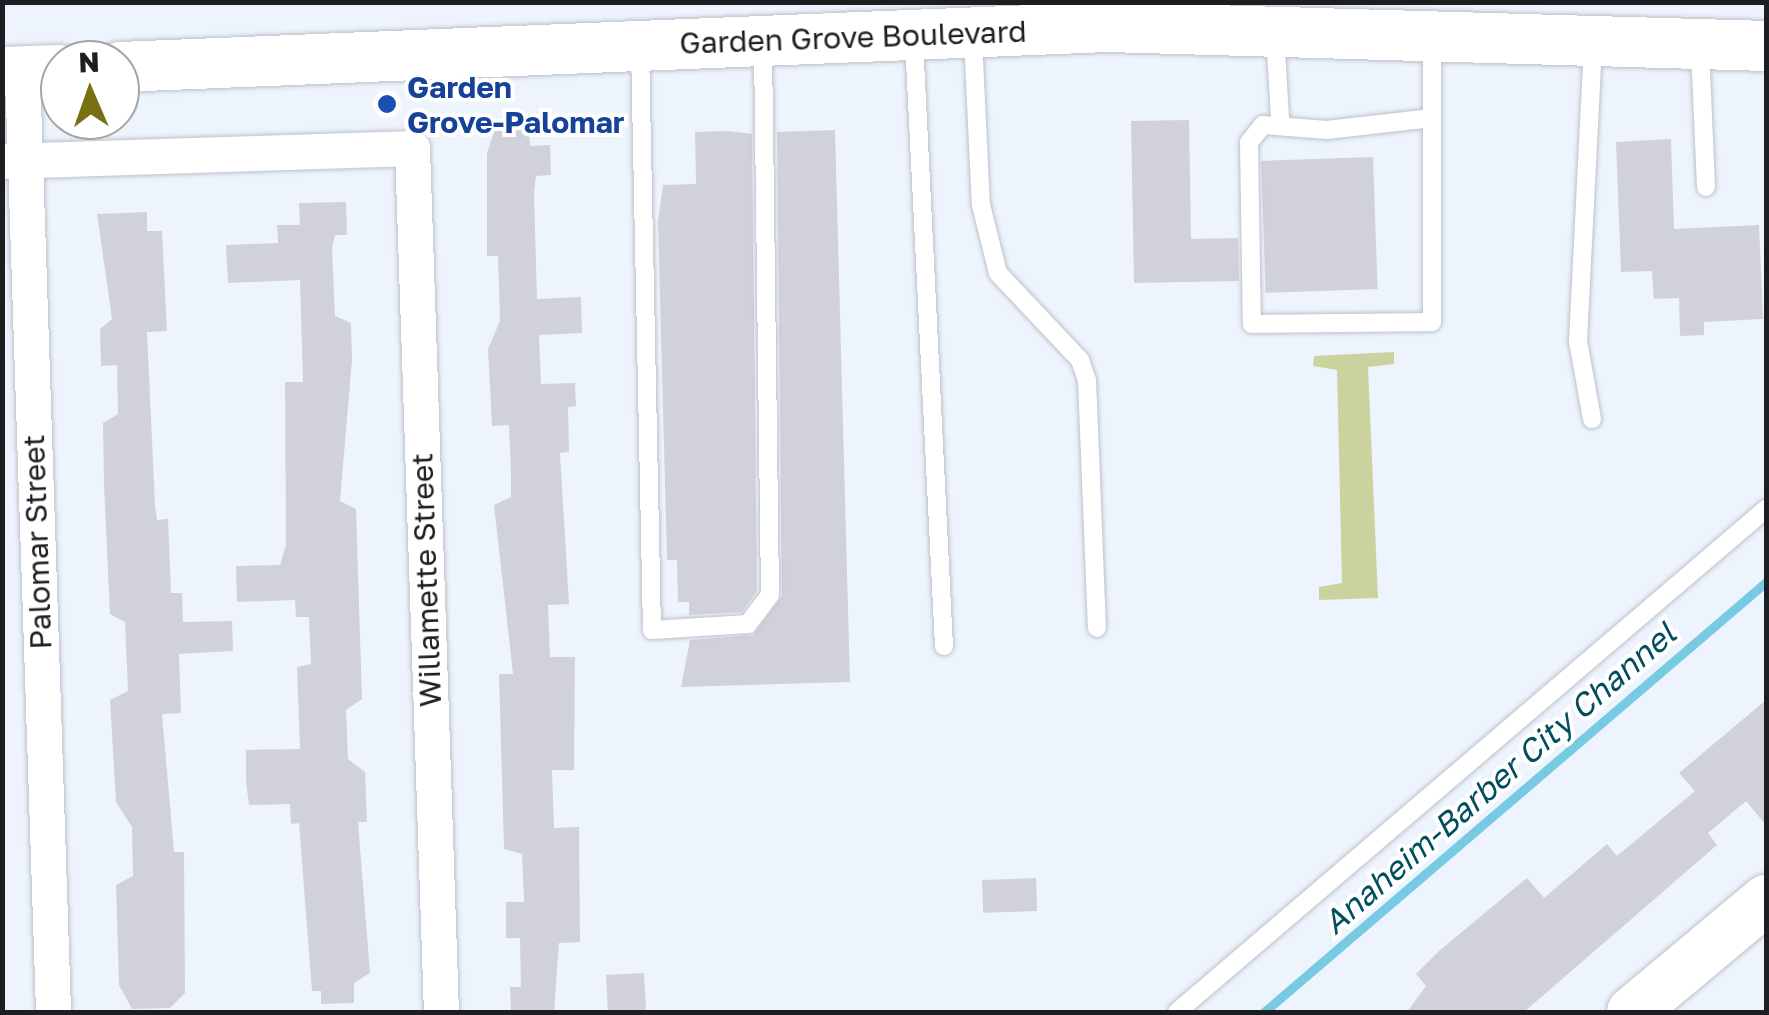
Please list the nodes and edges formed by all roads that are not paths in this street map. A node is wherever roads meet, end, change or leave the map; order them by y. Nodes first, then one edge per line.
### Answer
1 (1274, 28) junction
2 (972, 32) junction
3 (1432, 34) junction
4 (914, 35) junction
5 (1593, 39) junction
6 (763, 41) junction
7 (1700, 43) junction
8 (640, 46) junction
9 (1766, 46) edge
10 (140, 67) edge
11 (28, 71) edge
12 (1432, 118) junction
13 (1280, 120) junction
14 (14, 161) edge
15 (1706, 187) dead end
16 (1592, 419) dead end
17 (1766, 509) edge
18 (1097, 628) dead end
19 (944, 646) dead end
20 (1766, 900) edge
21 (52, 1012) edge
22 (442, 1012) edge
23 (1177, 1012) edge
24 (1632, 1012) edge

1 - 2 main road, Garden Grove Boulevard
1 - 3 main road, Garden Grove Boulevard
1 - 13 lane
2 - 4 main road, Garden Grove Boulevard
2 - 18 lane
3 - 5 main road, Garden Grove Boulevard
3 - 12 lane
4 - 6 main road, Garden Grove Boulevard
4 - 19 lane
5 - 7 main road, Garden Grove Boulevard
5 - 16 lane
6 - 8 main road, Garden Grove Boulevard
6 - 8 lane
7 - 9 main road, Garden Grove Boulevard
7 - 15 lane
8 - 10 main road, Garden Grove Boulevard
11 - 14 street, Palomar Street
12 - 13 lane
12 - 13 lane
14 - 21 street, Palomar Street
14 - 22 street, Willamette Street
17 - 23 lane
20 - 24 main road

